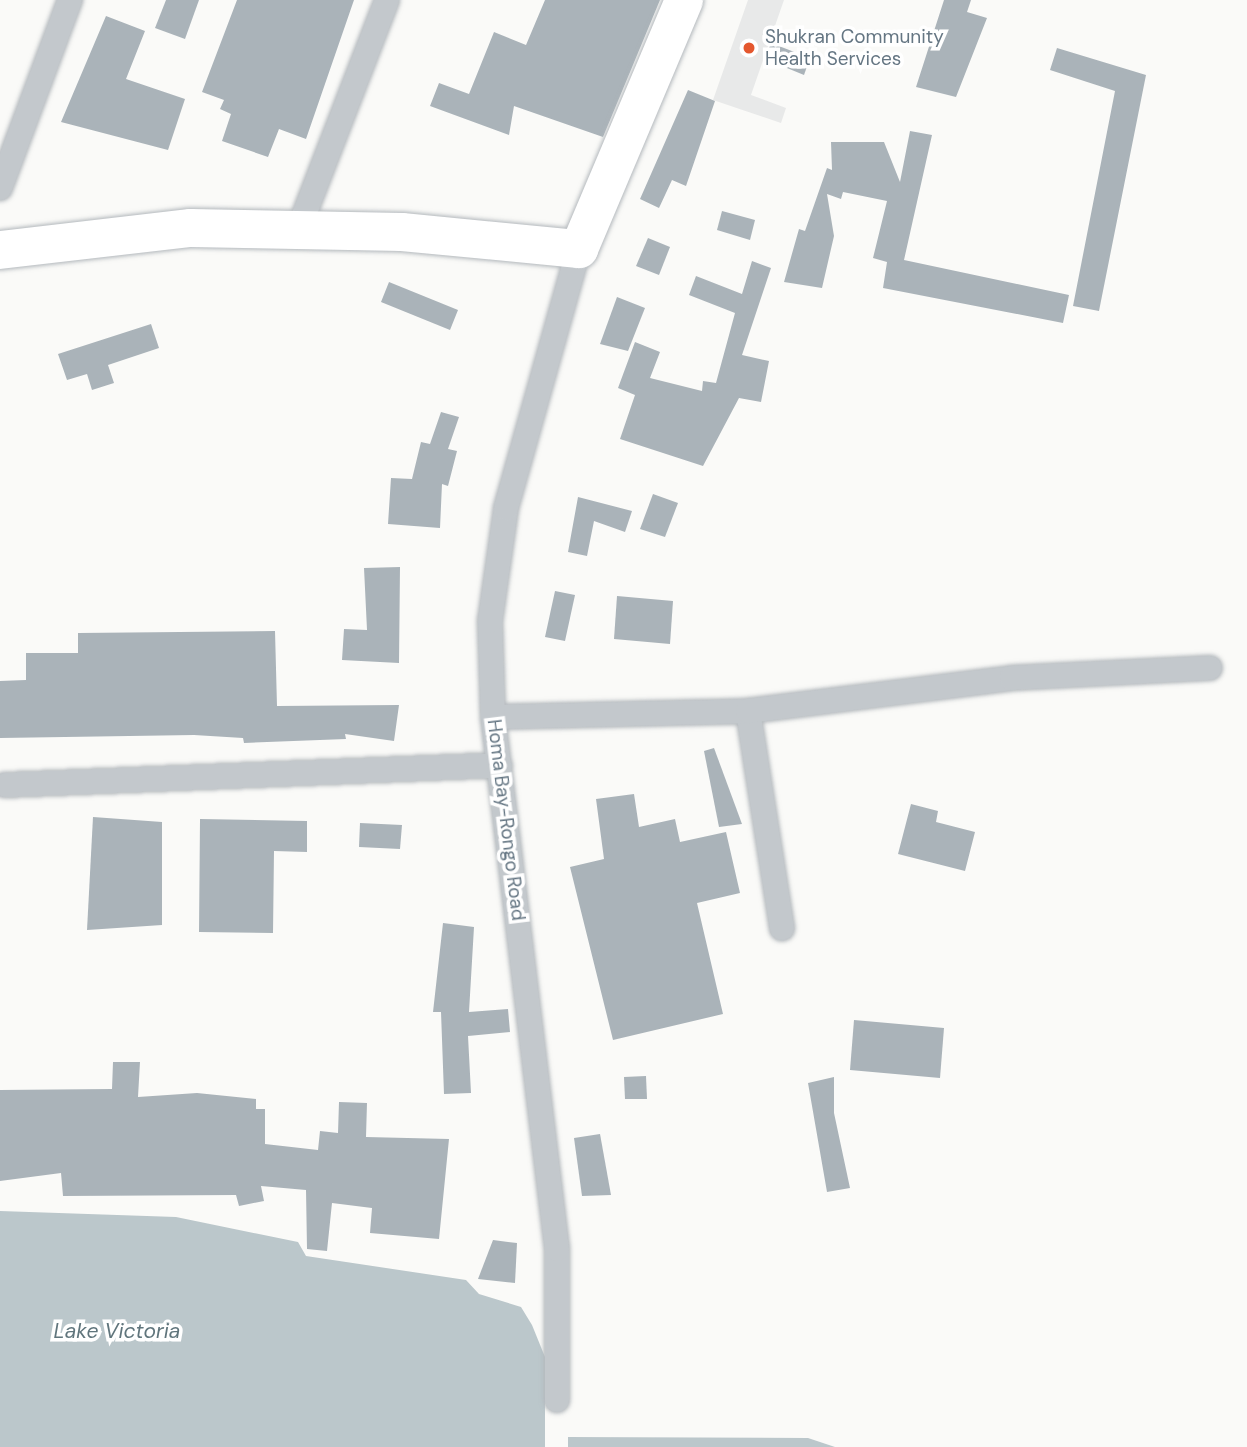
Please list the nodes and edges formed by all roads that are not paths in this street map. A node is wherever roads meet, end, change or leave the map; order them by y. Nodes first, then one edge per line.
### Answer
1 (70, 0) edge
2 (387, 0) edge
3 (684, 0) edge
4 (0, 188) edge
5 (299, 228) junction
6 (579, 249) junction
7 (0, 250) edge
8 (1210, 668) dead end
9 (748, 711) junction
10 (493, 717) junction
11 (500, 765) junction
12 (5, 785) dead end
13 (782, 928) dead end
14 (557, 1400) dead end

1 - 4 street
2 - 5 street
3 - 6 highway
5 - 6 highway
5 - 7 highway
6 - 10 street, Homa Bay-Rongo Road
8 - 9 street
9 - 10 street
9 - 13 street
10 - 11 street, Homa Bay-Rongo Road
11 - 12 street
11 - 14 street, Homa Bay-Rongo Road

